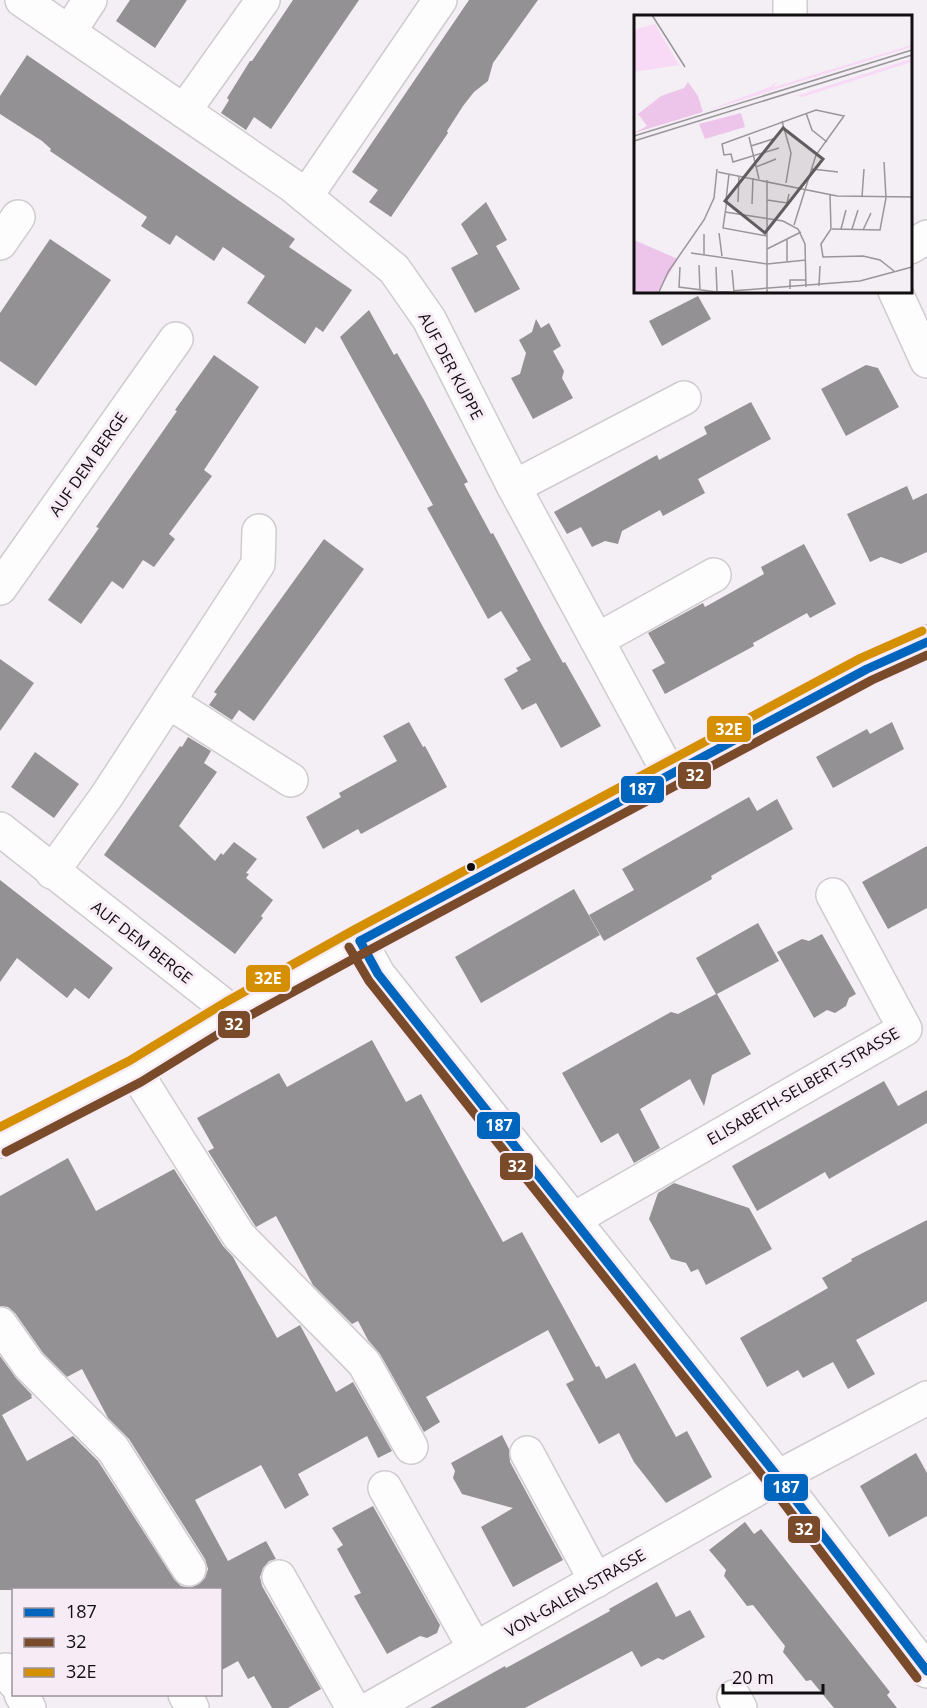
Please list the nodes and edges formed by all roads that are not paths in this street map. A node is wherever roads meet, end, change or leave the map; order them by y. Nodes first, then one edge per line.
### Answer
1 (22, 0) edge
2 (90, 0) edge
3 (264, 0) edge
4 (440, 0) edge
5 (69, 32) junction
6 (184, 111) junction
7 (306, 196) junction
8 (927, 237) edge
9 (912, 246) edge
10 (896, 292) edge
11 (176, 339) dead end
12 (927, 361) edge
13 (684, 398) dead end
14 (514, 487) junction
15 (259, 531) dead end
16 (714, 575) dead end
17 (0, 588) edge
18 (597, 640) junction
19 (927, 642) edge
20 (169, 702) junction
21 (670, 775) junction
22 (291, 780) dead end
23 (0, 829) edge
24 (52, 872) junction
25 (833, 895) dead end
26 (360, 941) junction
27 (232, 1012) junction
28 (135, 1071) junction
29 (0, 1141) edge
30 (574, 1219) junction
31 (0, 1324) edge
32 (927, 1398) edge
33 (411, 1447) dead end
34 (527, 1453) dead end
35 (778, 1477) junction
36 (385, 1488) dead end
37 (189, 1569) dead end
38 (279, 1577) dead end
39 (596, 1581) junction
40 (917, 1636) edge
41 (475, 1649) junction
42 (927, 1671) edge
43 (353, 1708) edge
44 (371, 1708) edge

1 - 5 street, AUF DER KUPPE
2 - 5 street
3 - 6 street
4 - 7 street
5 - 6 street, AUF DER KUPPE
6 - 7 street, AUF DER KUPPE
7 - 14 street, AUF DER KUPPE
8 - 9 street
10 - 12 street
11 - 17 street, AUF DEM BERGE
13 - 14 street
14 - 18 street, AUF DER KUPPE
15 - 20 street
16 - 18 street
18 - 21 street, AUF DER KUPPE
19 - 21 street
20 - 22 street
20 - 24 street
21 - 26 street
23 - 24 street, AUF DEM BERGE
24 - 27 street, AUF DEM BERGE
25 - 30 street, ELISABETH-SELBERT-STRASSE
26 - 27 street
26 - 30 street
27 - 28 street
28 - 29 street
28 - 33 street
30 - 35 street
31 - 37 street
32 - 35 street, VON-GALEN-STRASSE
34 - 39 street
35 - 39 street, VON-GALEN-STRASSE
35 - 40 street
36 - 41 street
38 - 43 street
39 - 41 street, VON-GALEN-STRASSE
40 - 42 street
41 - 44 street, VON-GALEN-STRASSE

